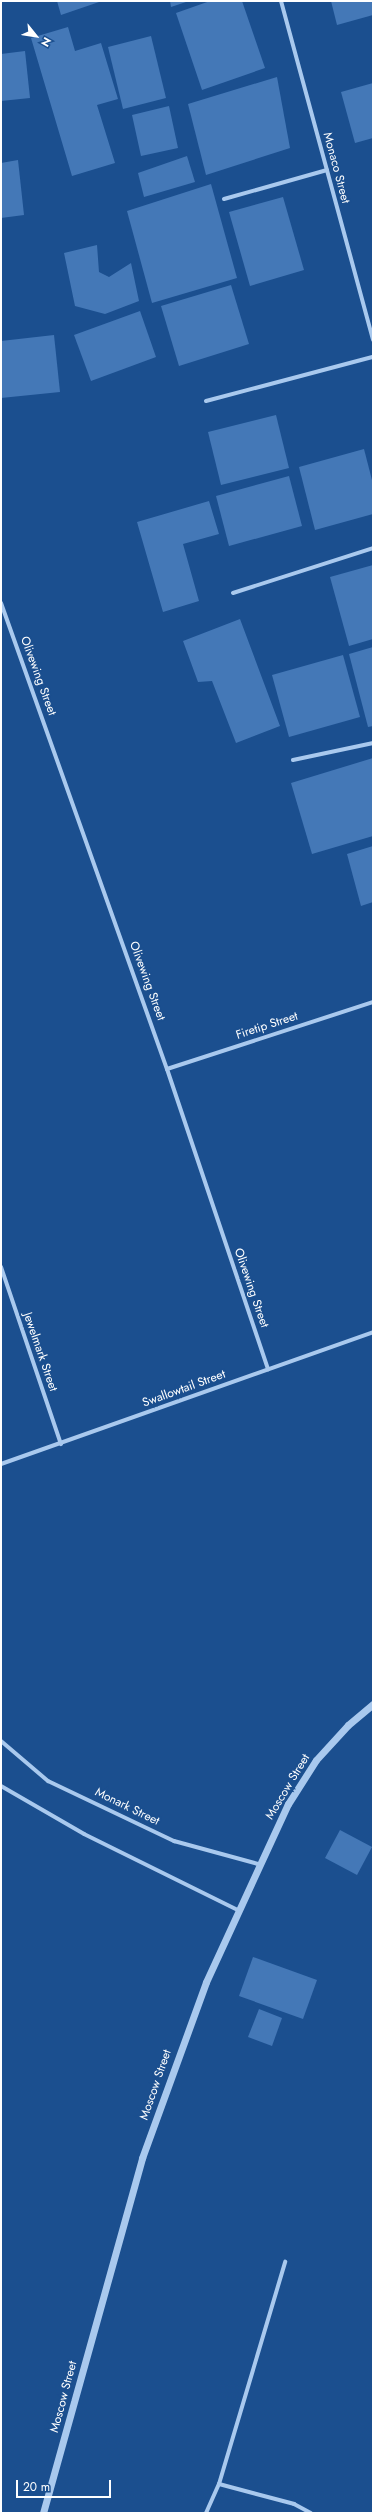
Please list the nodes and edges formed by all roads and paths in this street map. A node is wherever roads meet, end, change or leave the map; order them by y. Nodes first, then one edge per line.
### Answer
1 (281, 1) edge
2 (327, 170) junction
3 (224, 200) dead end
4 (373, 340) edge
5 (373, 357) edge
6 (206, 401) dead end
7 (373, 548) edge
8 (233, 594) dead end
9 (1, 602) edge
10 (373, 744) edge
11 (293, 760) dead end
12 (373, 1002) edge
13 (167, 1069) junction
14 (1, 1267) edge
15 (373, 1332) edge
16 (268, 1369) junction
17 (61, 1444) junction
18 (1, 1464) edge
19 (373, 1704) edge
20 (1, 1741) edge
21 (1, 1786) edge
22 (258, 1864) junction
23 (238, 1910) junction
24 (285, 2262) dead end
25 (219, 2484) junction
26 (42, 2513) edge
27 (206, 2513) edge
28 (311, 2513) edge

1 - 2 street, Monaco Street
2 - 3 street
2 - 4 street, Monaco Street
5 - 6 street
7 - 8 street
9 - 13 street, Olivewing Street
10 - 11 street
12 - 13 street, Firetip Street
13 - 16 street, Olivewing Street
14 - 17 street, Jewelmark Street
15 - 16 street, Swallowtail Street
16 - 17 street, Swallowtail Street
17 - 18 street, Swallowtail Street
19 - 22 street, Moscow Street
20 - 22 street, Monark Street
21 - 23 street
22 - 23 street, Moscow Street
23 - 26 street, Moscow Street
24 - 25 street
25 - 27 street
25 - 28 street

